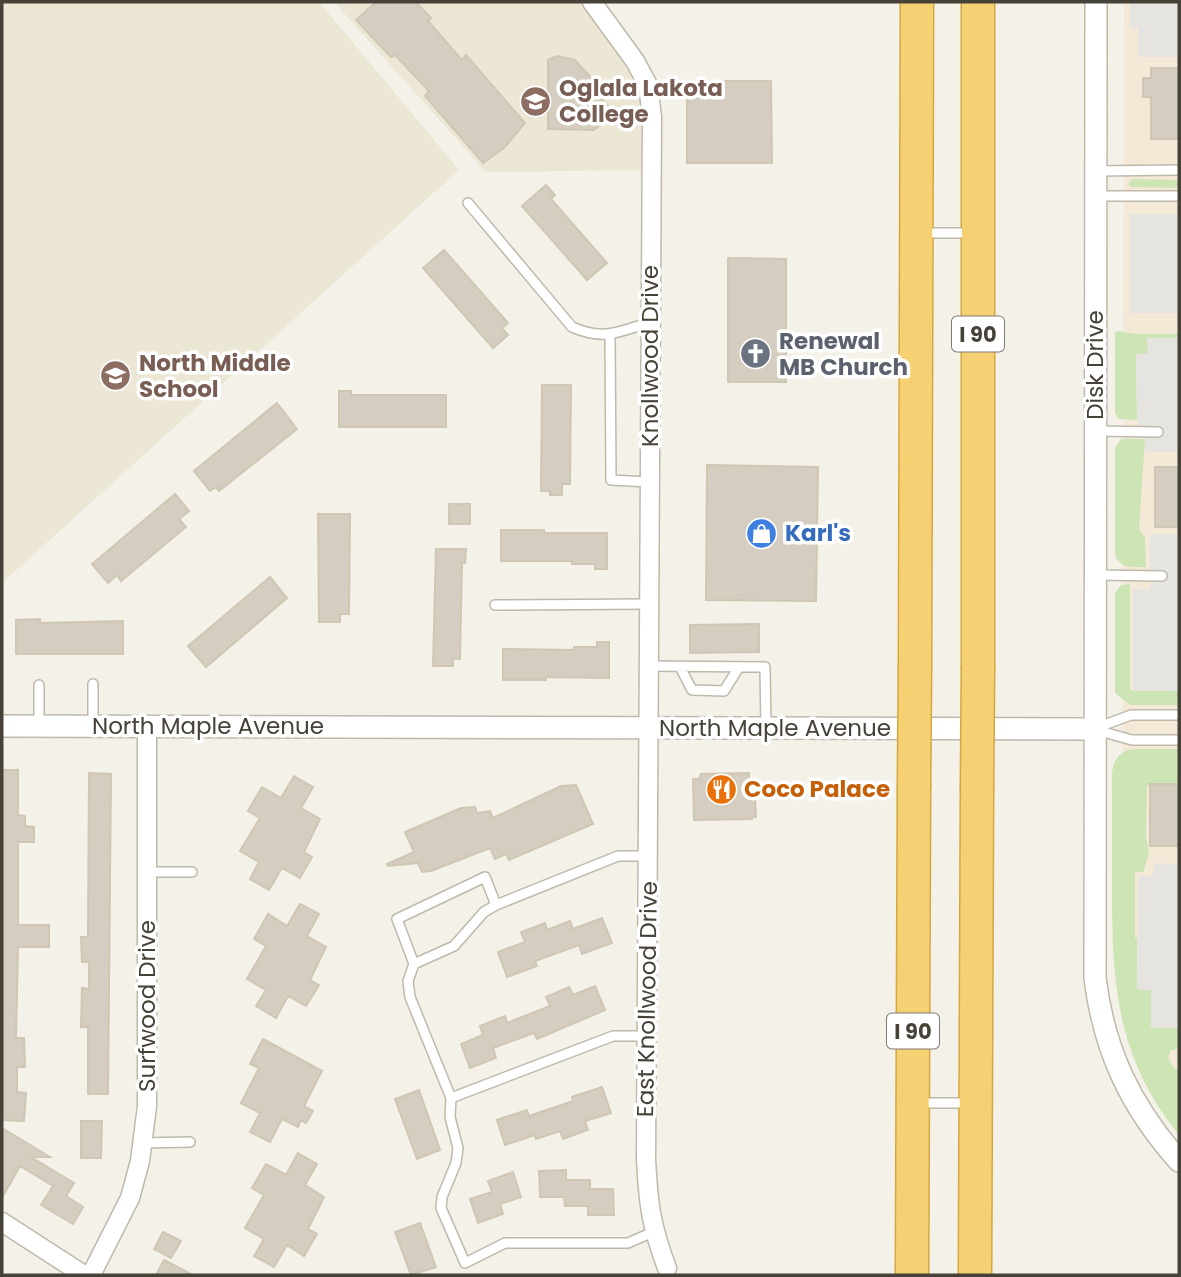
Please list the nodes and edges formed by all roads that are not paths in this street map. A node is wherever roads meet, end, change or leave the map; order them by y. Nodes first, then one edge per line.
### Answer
1 (917, 2) edge
2 (978, 2) edge
3 (1096, 2) edge
4 (596, 3) edge
5 (1179, 170) edge
6 (1095, 171) junction
7 (1095, 196) junction
8 (1179, 196) edge
9 (468, 202) dead end
10 (917, 233) junction
11 (978, 233) junction
12 (650, 321) junction
13 (610, 335) junction
14 (1094, 430) junction
15 (1158, 432) dead end
16 (649, 482) junction
17 (1094, 575) junction
18 (1162, 576) dead end
19 (648, 604) junction
20 (495, 605) dead end
21 (647, 666) junction
22 (680, 667) junction
23 (739, 667) junction
24 (93, 684) dead end
25 (39, 685) dead end
26 (1179, 715) edge
27 (2, 726) edge
28 (39, 726) junction
29 (93, 726) junction
30 (148, 726) junction
31 (648, 727) junction
32 (766, 728) junction
33 (1094, 729) junction
34 (1179, 740) edge
35 (648, 856) junction
36 (147, 872) junction
37 (192, 872) dead end
38 (496, 905) junction
39 (414, 964) junction
40 (647, 1036) junction
41 (451, 1098) junction
42 (913, 1103) junction
43 (975, 1103) junction
44 (190, 1142) dead end
45 (142, 1143) junction
46 (1179, 1161) edge
47 (975, 1191) junction
48 (2, 1222) edge
49 (653, 1232) junction
50 (667, 1268) dead end
51 (84, 1275) edge
52 (90, 1275) edge
53 (912, 1275) edge
54 (975, 1275) edge
55 (981, 1275) edge

1 - 10 highway, I 90
2 - 11 highway, I 90
3 - 6 street, Disk Drive
4 - 12 street, Knollwood Drive
5 - 6 lane
6 - 7 street, Disk Drive
7 - 8 lane
7 - 14 street, Disk Drive
9 - 13 lane
10 - 11 lane
10 - 42 highway, I 90, bridge
11 - 43 highway, I 90, bridge
12 - 13 lane
12 - 16 street, Knollwood Drive
13 - 16 lane
14 - 15 lane
14 - 17 street, Disk Drive
16 - 19 street, Knollwood Drive
17 - 18 lane
17 - 33 street, Disk Drive
19 - 20 lane
19 - 21 street, Knollwood Drive
21 - 22 lane
21 - 31 street, Knollwood Drive
22 - 23 lane
22 - 23 lane
23 - 32 lane
24 - 29 lane
25 - 28 lane
26 - 33 lane
27 - 28 street, North Maple Avenue
28 - 29 street, North Maple Avenue
29 - 30 street, North Maple Avenue
30 - 31 street, North Maple Avenue
30 - 36 street, Surfwood Drive
31 - 32 street, North Maple Avenue
31 - 35 street, East Knollwood Drive
32 - 33 street, North Maple Avenue
33 - 34 lane
33 - 46 street
35 - 38 lane
35 - 40 street, East Knollwood Drive
36 - 37 lane
36 - 45 street, Surfwood Drive
38 - 39 lane
38 - 39 lane
39 - 41 lane
40 - 41 lane
40 - 49 street, East Knollwood Drive
41 - 49 lane
42 - 43 lane
42 - 53 highway, I 90
43 - 47 highway, I 90
44 - 45 lane
45 - 52 street, Surfwood Drive
47 - 54 highway, I 90
47 - 55 highway
48 - 51 street
49 - 50 street, East Knollwood Drive

